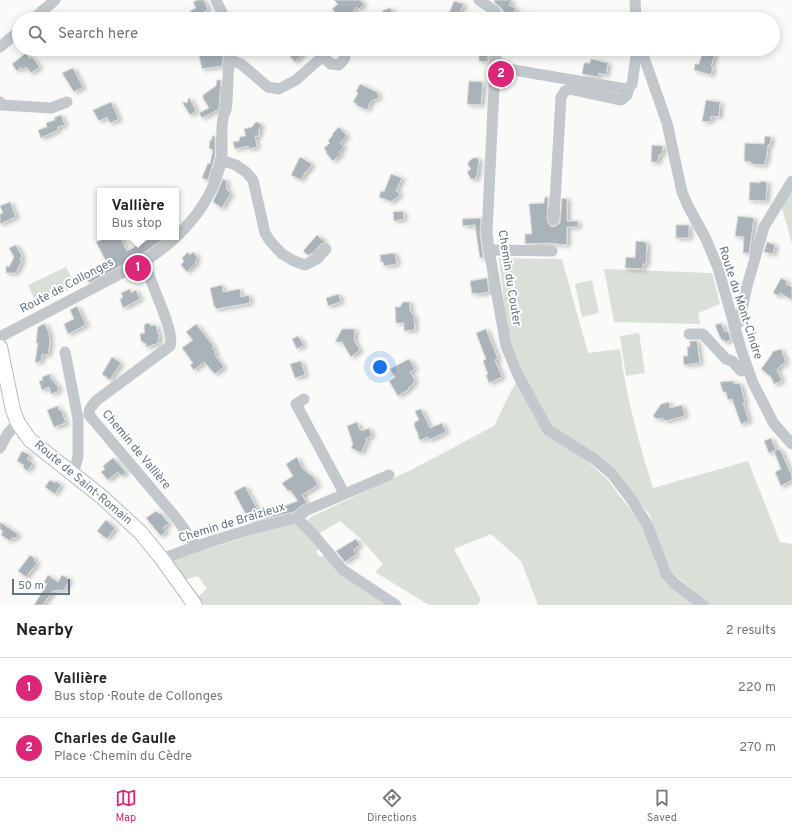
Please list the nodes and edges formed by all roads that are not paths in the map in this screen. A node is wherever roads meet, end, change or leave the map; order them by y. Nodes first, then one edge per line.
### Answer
1 (55, 0) edge
2 (216, 0) edge
3 (479, 0) edge
4 (636, 0) edge
5 (41, 12) edge
6 (222, 12) edge
7 (495, 12) edge
8 (636, 12) edge
9 (12, 37) edge
10 (0, 47) edge
11 (230, 56) edge
12 (324, 56) edge
13 (328, 56) edge
14 (344, 56) edge
15 (496, 56) edge
16 (636, 56) edge
17 (643, 56) edge
18 (230, 60) junction
19 (495, 67) junction
20 (629, 88) junction
21 (0, 102) edge
22 (67, 102) dead end
23 (221, 160) junction
24 (792, 181) edge
25 (554, 220) dead end
26 (179, 235) edge
27 (173, 240) edge
28 (326, 249) dead end
29 (489, 250) junction
30 (552, 251) dead end
31 (144, 261) junction
32 (734, 326) junction
33 (689, 334) dead end
34 (0, 336) edge
35 (65, 352) dead end
36 (1, 354) edge
37 (748, 370) junction
38 (304, 399) dead end
39 (18, 423) junction
40 (792, 444) edge
41 (0, 448) edge
42 (73, 474) junction
43 (389, 475) dead end
44 (344, 493) junction
45 (297, 518) junction
46 (196, 546) junction
47 (162, 559) junction
48 (195, 605) edge
49 (396, 605) edge
50 (703, 605) edge

1 - 5 street
2 - 6 street
3 - 7 street
4 - 8 street
9 - 10 street
11 - 18 street, Route de Collonges
12 - 18 street
13 - 14 street
15 - 19 street, Chemin du Couter
16 - 20 street
17 - 32 street, Route du Mont-Cindre
18 - 23 street, Route de Collonges
19 - 20 street
19 - 29 street, Chemin du Couter
20 - 25 street
21 - 22 street
23 - 26 street, Route de Collonges
23 - 28 street
24 - 32 street
27 - 31 street, Route de Collonges
29 - 30 street
29 - 50 street, Chemin du Couter
31 - 34 street, Route de Collonges
31 - 46 street, Chemin de Vallière
32 - 37 street, Route du Mont-Cindre
33 - 37 street
35 - 42 street
36 - 39 main road, Route de Saint-Romain
37 - 40 street, Route du Mont-Cindre
38 - 44 street
39 - 41 street
39 - 42 main road, Route de Saint-Romain
42 - 47 main road, Route de Saint-Romain
43 - 44 street
44 - 45 street
45 - 46 street, Chemin de Braizieux
45 - 49 street, Chemin de Braizieux
46 - 47 street, Chemin de Braizieux
47 - 48 main road, Route de Saint-Romain

